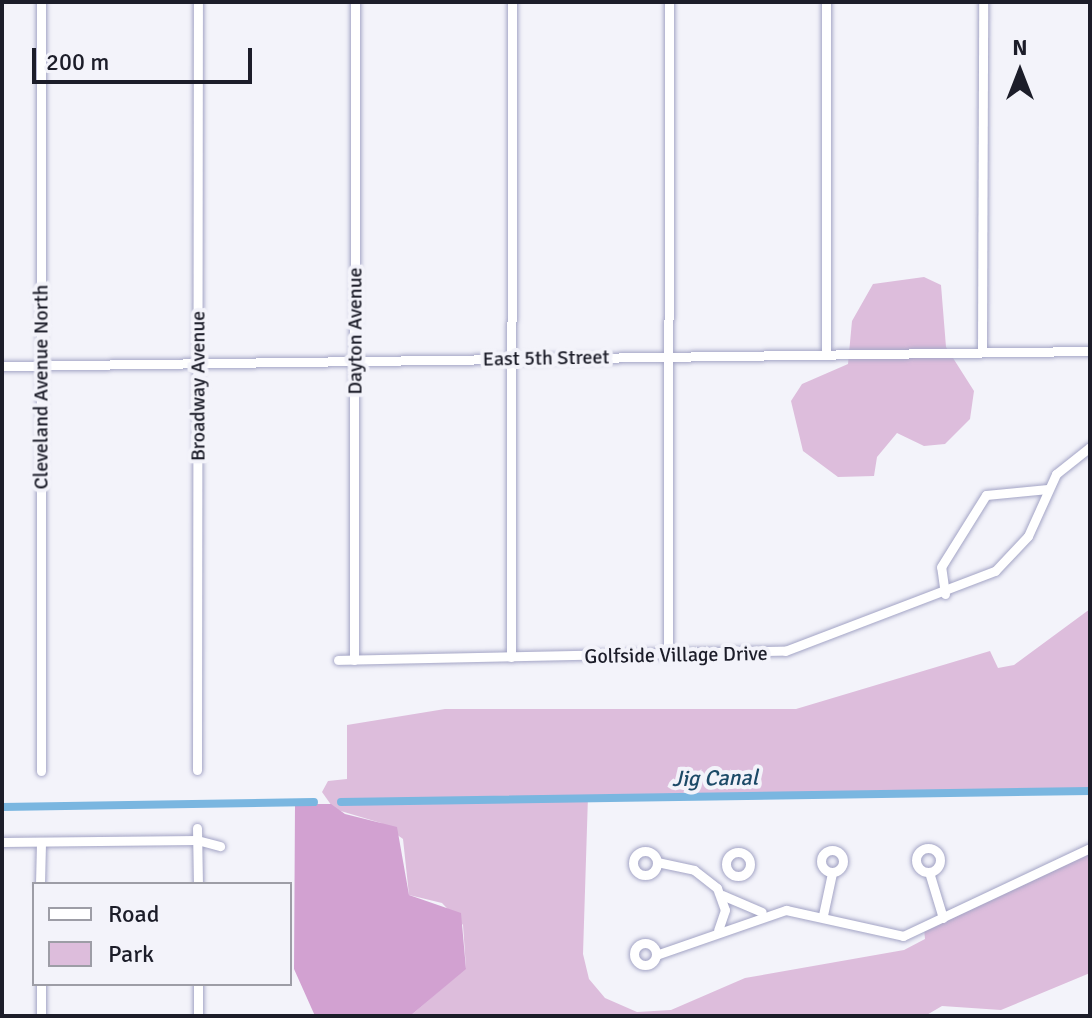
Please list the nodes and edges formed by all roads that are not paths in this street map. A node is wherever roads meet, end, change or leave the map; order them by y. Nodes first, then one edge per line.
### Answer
1 (41, 2) edge
2 (198, 2) edge
3 (355, 2) edge
4 (512, 2) edge
5 (669, 2) edge
6 (826, 2) edge
7 (983, 2) edge
8 (1090, 351) edge
9 (982, 352) junction
10 (826, 354) junction
11 (668, 356) junction
12 (511, 359) junction
13 (354, 361) junction
14 (198, 363) junction
15 (41, 365) junction
16 (2, 366) edge
17 (1090, 447) edge
18 (1048, 489) junction
19 (945, 594) junction
20 (668, 655) junction
21 (511, 657) junction
22 (338, 660) dead end
23 (354, 660) junction
24 (197, 770) dead end
25 (41, 771) dead end
26 (197, 828) dead end
27 (197, 840) junction
28 (2, 842) edge
29 (41, 842) junction
30 (220, 846) dead end
31 (1090, 848) edge
32 (657, 862) dead end
33 (730, 872) dead end
34 (929, 872) dead end
35 (832, 873) dead end
36 (40, 882) edge
37 (198, 882) edge
38 (720, 892) junction
39 (766, 912) junction
40 (823, 915) junction
41 (943, 918) junction
42 (712, 935) junction
43 (656, 955) dead end
44 (41, 986) edge
45 (198, 986) edge
46 (41, 1016) edge
47 (198, 1016) edge

1 - 15 street, Cleveland Avenue North
2 - 14 street, Broadway Avenue
3 - 13 street, Dayton Avenue
4 - 12 street
5 - 11 street
6 - 10 street
7 - 9 street
8 - 9 street, East 5th Street
9 - 10 street, East 5th Street
10 - 11 street, East 5th Street
11 - 12 street, East 5th Street
11 - 20 street
12 - 13 street, East 5th Street
12 - 21 street
13 - 14 street, East 5th Street
13 - 23 street, Dayton Avenue
14 - 15 street, East 5th Street
14 - 24 street, Broadway Avenue
15 - 16 street, East 5th Street
15 - 25 street, Cleveland Avenue North
17 - 18 street, Golfside Village Drive
18 - 19 street, Golfside Village Drive
18 - 19 street
19 - 20 street, Golfside Village Drive
20 - 21 street, Golfside Village Drive
21 - 23 street, Golfside Village Drive
22 - 23 street, Golfside Village Drive
26 - 27 street
27 - 29 street
27 - 30 street
27 - 37 street
28 - 29 street
29 - 36 street
31 - 41 street
32 - 38 street
33 - 38 street
34 - 41 street
35 - 40 street
38 - 39 street
38 - 42 street
39 - 40 street
39 - 42 street
40 - 41 street
42 - 43 street
44 - 46 street
45 - 47 street

